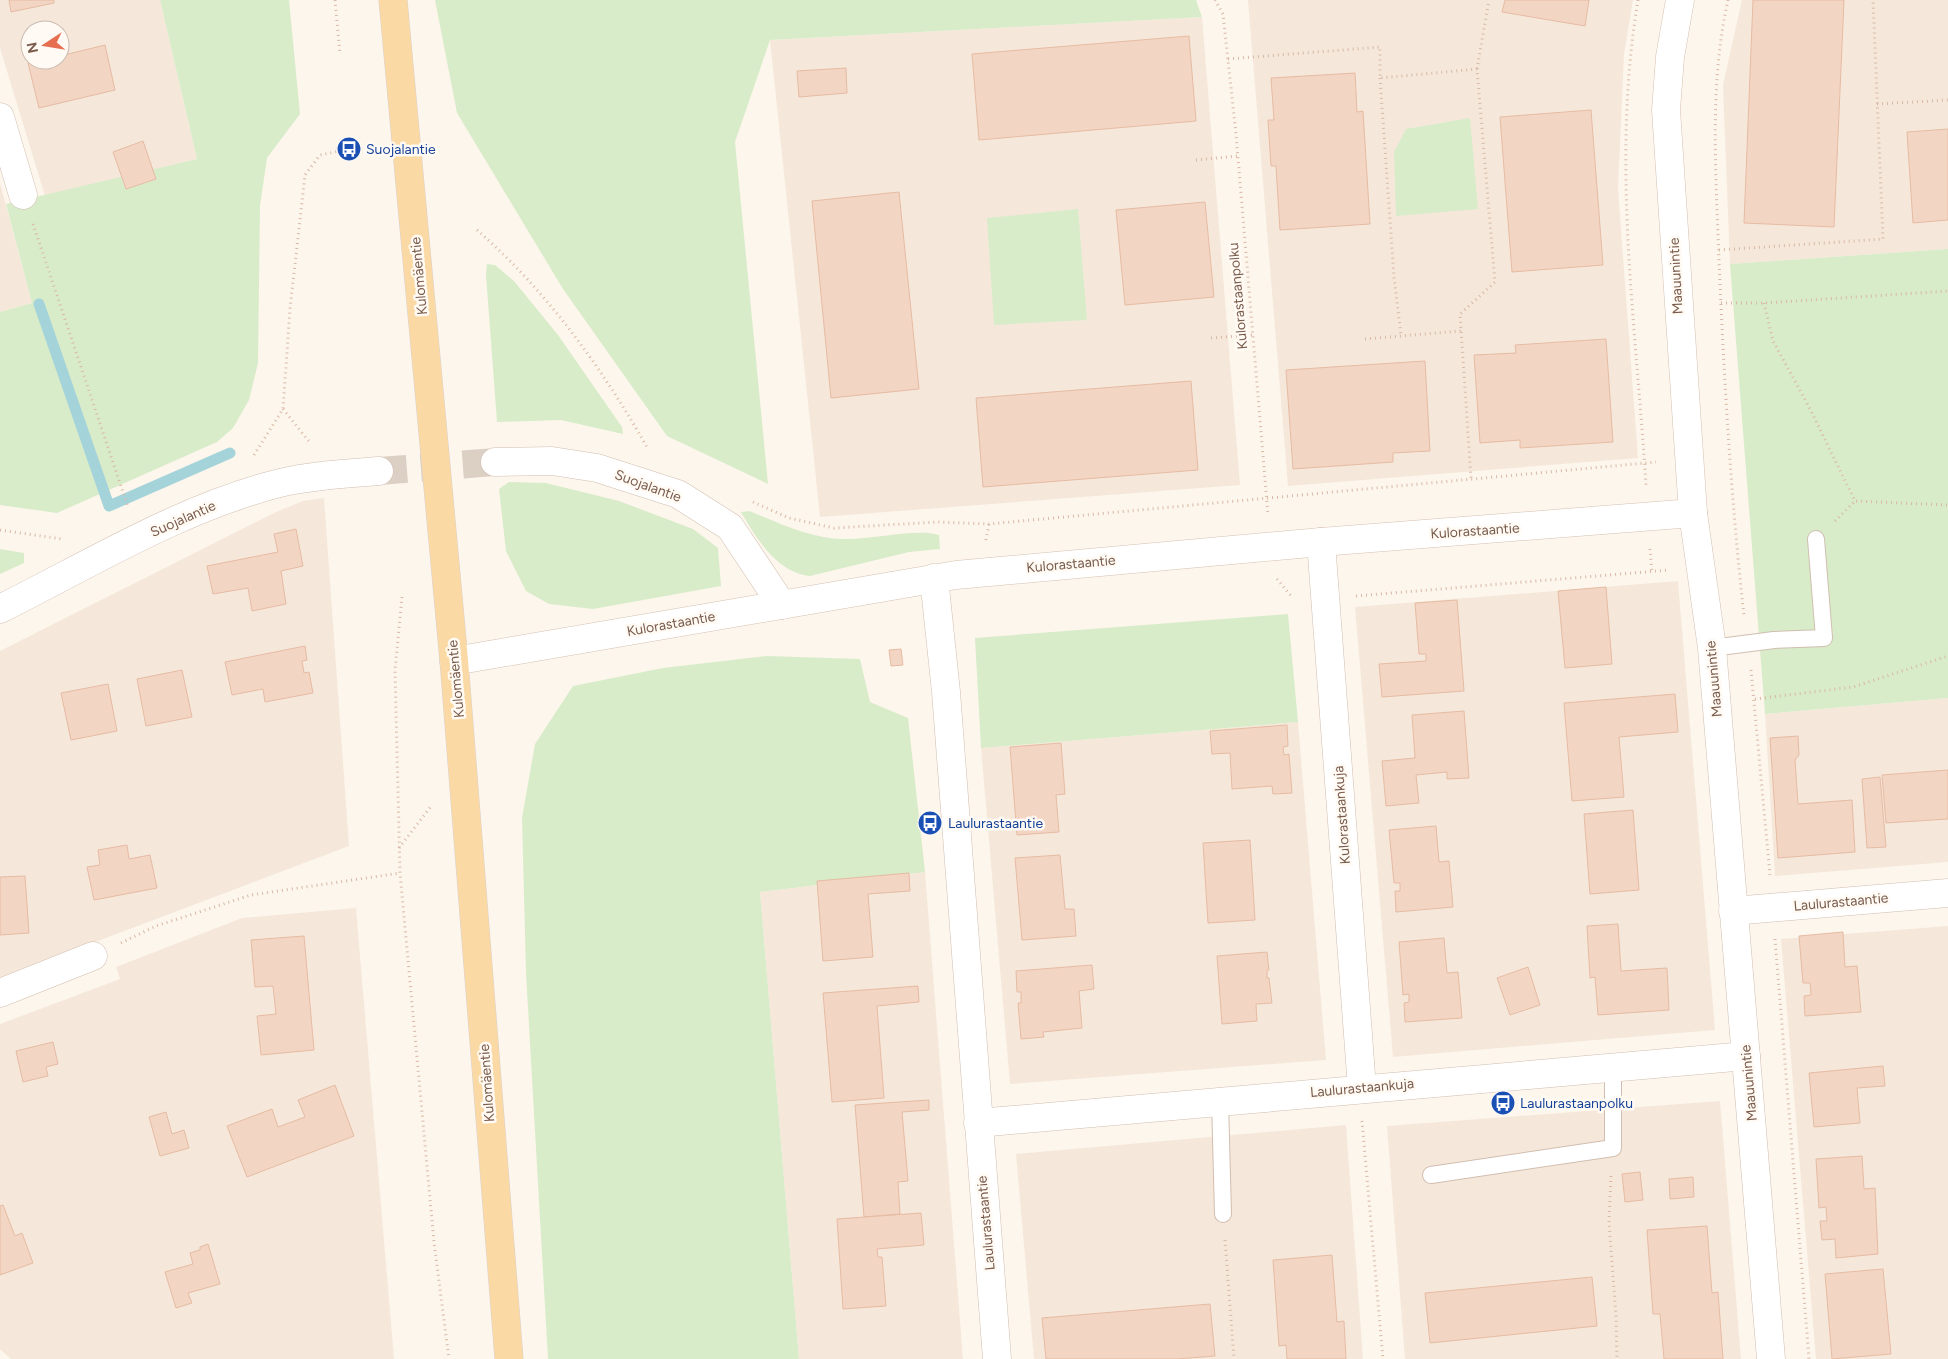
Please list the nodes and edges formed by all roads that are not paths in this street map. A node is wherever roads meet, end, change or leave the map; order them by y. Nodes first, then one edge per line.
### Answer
1 (394, 0) edge
2 (1680, 0) edge
3 (0, 117) edge
4 (23, 195) road end
5 (495, 462) tunnel mouth
6 (379, 471) tunnel mouth
7 (1693, 513) junction
8 (1816, 539) dead end
9 (1321, 542) junction
10 (934, 578) junction
11 (782, 605) junction
12 (0, 609) edge
13 (1712, 648) junction
14 (454, 661) junction
15 (1948, 893) edge
16 (1733, 911) junction
17 (94, 956) road end
18 (0, 993) edge
19 (1746, 1056) junction
20 (1613, 1067) junction
21 (1362, 1088) junction
22 (1220, 1101) junction
23 (978, 1123) junction
24 (1431, 1175) dead end
25 (1223, 1214) road end
26 (509, 1359) edge
27 (997, 1359) edge
28 (1771, 1359) edge

1 - 14 main road, Kulomäentie
2 - 7 street, Maauunintie
3 - 4 street
5 - 11 street, Suojalantie
6 - 12 street, Suojalantie
7 - 9 street, Kulorastaantie
7 - 13 street, Maauunintie
8 - 13 lane
9 - 10 street, Kulorastaantie
9 - 21 street, Kulorastaankuja
10 - 11 street, Kulorastaantie
10 - 23 street, Laulurastaantie
11 - 14 street, Kulorastaantie
13 - 16 street, Maauunintie
14 - 26 main road, Kulomäentie
15 - 16 street, Laulurastaantie
16 - 19 street, Maauunintie
17 - 18 street
19 - 20 street, Laulurastaankuja
19 - 28 street, Maauunintie
20 - 21 street, Laulurastaankuja
20 - 24 lane
21 - 22 street, Laulurastaankuja
22 - 23 street, Laulurastaankuja
22 - 25 lane
23 - 27 street, Laulurastaantie

